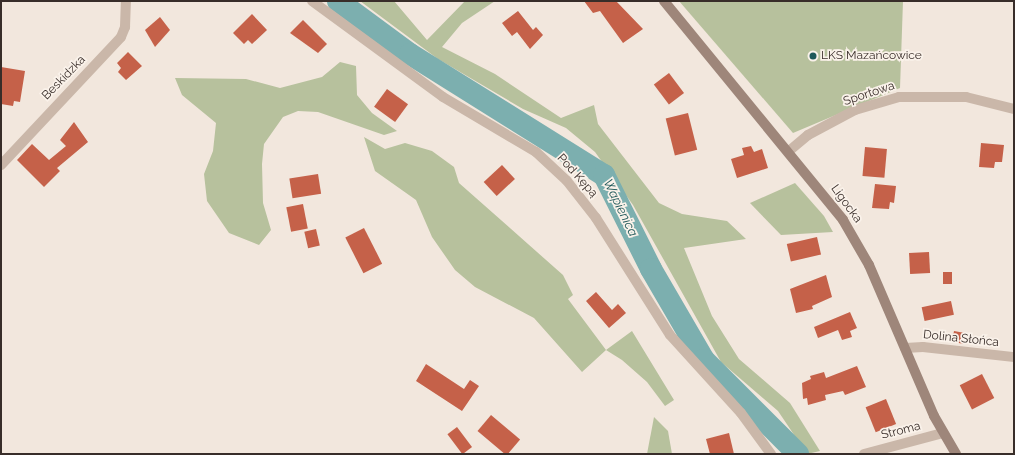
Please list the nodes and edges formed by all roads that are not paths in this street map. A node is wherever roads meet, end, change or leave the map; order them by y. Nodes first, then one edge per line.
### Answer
1 (126, 1) edge
2 (312, 1) edge
3 (664, 1) edge
4 (1014, 110) edge
5 (789, 151) junction
6 (1, 165) edge
7 (906, 348) junction
8 (1014, 357) edge
9 (943, 433) junction
10 (771, 454) edge
11 (864, 454) edge
12 (956, 454) edge

1 - 6 street, Beskidzka
2 - 10 street, Pod Kępą
3 - 5 street, Ligocka
4 - 5 street, Sportowa
5 - 7 street, Ligocka
7 - 8 street, Dolina Słońca
7 - 9 street, Ligocka
9 - 11 street, Stroma
9 - 12 street, Ligocka

